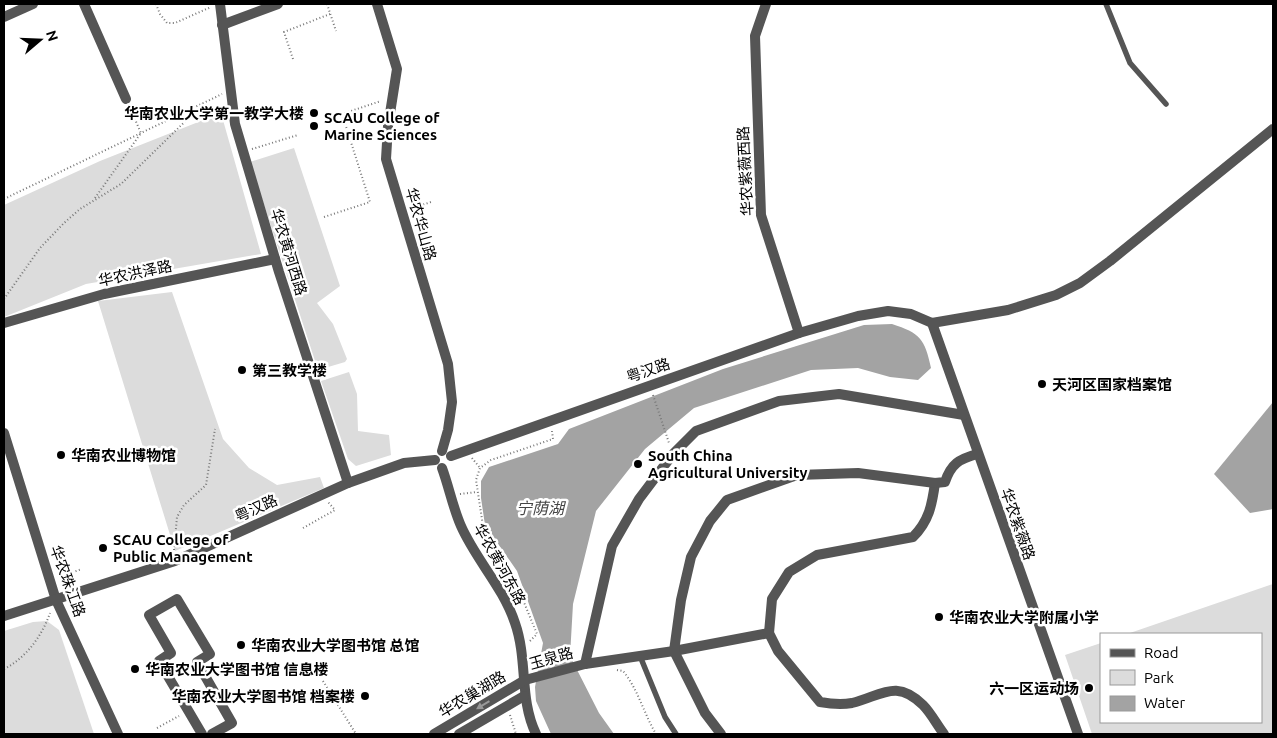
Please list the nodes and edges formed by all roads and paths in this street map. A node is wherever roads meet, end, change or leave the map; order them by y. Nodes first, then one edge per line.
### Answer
1 (32, 4) edge
2 (84, 4) edge
3 (156, 4) edge
4 (278, 4) edge
5 (327, 4) edge
6 (377, 4) edge
7 (766, 4) edge
8 (1106, 4) edge
9 (220, 5) edge
10 (330, 14) junction
11 (4, 17) edge
12 (222, 25) junction
13 (336, 31) dead end
14 (293, 59) dead end
15 (229, 91) junction
16 (393, 97) junction
17 (126, 99) joint
18 (204, 103) junction
19 (1166, 104) dead end
20 (1273, 129) edge
21 (141, 133) junction
22 (298, 135) dead end
23 (243, 152) junction
24 (4, 199) edge
25 (93, 200) junction
26 (431, 202) dead end
27 (410, 209) dead end
28 (324, 216) dead end
29 (275, 259) junction
30 (4, 300) edge
31 (4, 323) edge
32 (932, 323) junction
33 (799, 333) junction
34 (649, 386) junction
35 (964, 415) junction
36 (214, 429) dead end
37 (4, 433) edge
38 (553, 439) dead end
39 (673, 454) junction
40 (977, 454) junction
41 (443, 459) junction
42 (348, 483) junction
43 (935, 483) junction
44 (477, 492) junction
45 (323, 494) junction
46 (452, 495) junction
47 (303, 528) dead end
48 (501, 553) junction
49 (176, 561) junction
50 (486, 568) junction
51 (82, 569) dead end
52 (50, 580) junction
53 (56, 600) junction
54 (4, 616) edge
55 (769, 633) junction
56 (537, 634) dead end
57 (674, 651) junction
58 (640, 656) junction
59 (584, 664) junction
60 (4, 668) edge
61 (612, 669) dead end
62 (525, 680) junction
63 (323, 681) dead end
64 (524, 696) junction
65 (507, 706) junction
66 (188, 711) junction
67 (157, 728) dead end
68 (118, 734) edge
69 (202, 734) edge
70 (212, 734) edge
71 (356, 734) edge
72 (434, 734) edge
73 (459, 734) edge
74 (516, 734) edge
75 (536, 734) edge
76 (656, 734) edge
77 (676, 734) edge
78 (722, 734) edge
79 (944, 734) edge
80 (1078, 734) edge

1 - 11 street
2 - 17 street
3 - 9 path
4 - 12 street
5 - 10 path
6 - 16 street, 华农华山路
7 - 33 street, 华农紫薇西路
8 - 19 lane
9 - 12 street, 华农黄河西路
10 - 13 path
10 - 14 path
12 - 15 street, 华农黄河西路
15 - 18 path
15 - 23 street, 华农黄河西路
16 - 28 path
16 - 41 street, 华农华山路
17 - 21 path
18 - 21 path
18 - 25 path
20 - 32 street
21 - 24 path
21 - 25 path
22 - 23 path
23 - 29 street, 华农黄河西路
25 - 30 path
26 - 27 path
29 - 31 street, 华农洪泽路
29 - 42 street, 华农黄河西路
32 - 33 street, 粤汉路
32 - 35 street, 华农紫薇路
33 - 34 street, 粤汉路
34 - 39 path
34 - 41 street, 粤汉路
35 - 39 street
35 - 40 street, 华农紫薇路
36 - 49 path
37 - 52 street, 华农珠江路
38 - 44 path
39 - 59 street
40 - 43 street
40 - 80 street, 华农紫薇路
41 - 42 street, 粤汉路
41 - 46 street, 华农黄河东路
42 - 45 street, 粤汉路
43 - 55 street
43 - 57 street
44 - 46 path
44 - 48 path
45 - 47 path
45 - 49 street, 粤汉路
46 - 50 street, 华农黄河东路
48 - 50 path
48 - 56 path
49 - 53 street, 粤汉路
50 - 62 street, 华农黄河东路
51 - 52 path
52 - 53 street, 华农珠江路
53 - 54 street, 粤汉路
53 - 60 path
53 - 68 street, 华农珠江路
55 - 57 street, 玉泉路
55 - 79 street
57 - 58 street, 玉泉路
57 - 78 street
58 - 59 street, 玉泉路
58 - 77 lane
59 - 62 street, 玉泉路
61 - 76 path
62 - 64 street, 华农黄河东路
62 -> 72 street, 华农巢湖路
63 - 71 path
64 - 65 street, 华农巢湖路
64 - 75 street, 华农黄河东路
65 - 73 street, 华农巢湖路
65 - 74 path
66 - 67 path
66 - 69 street
66 - 70 street

